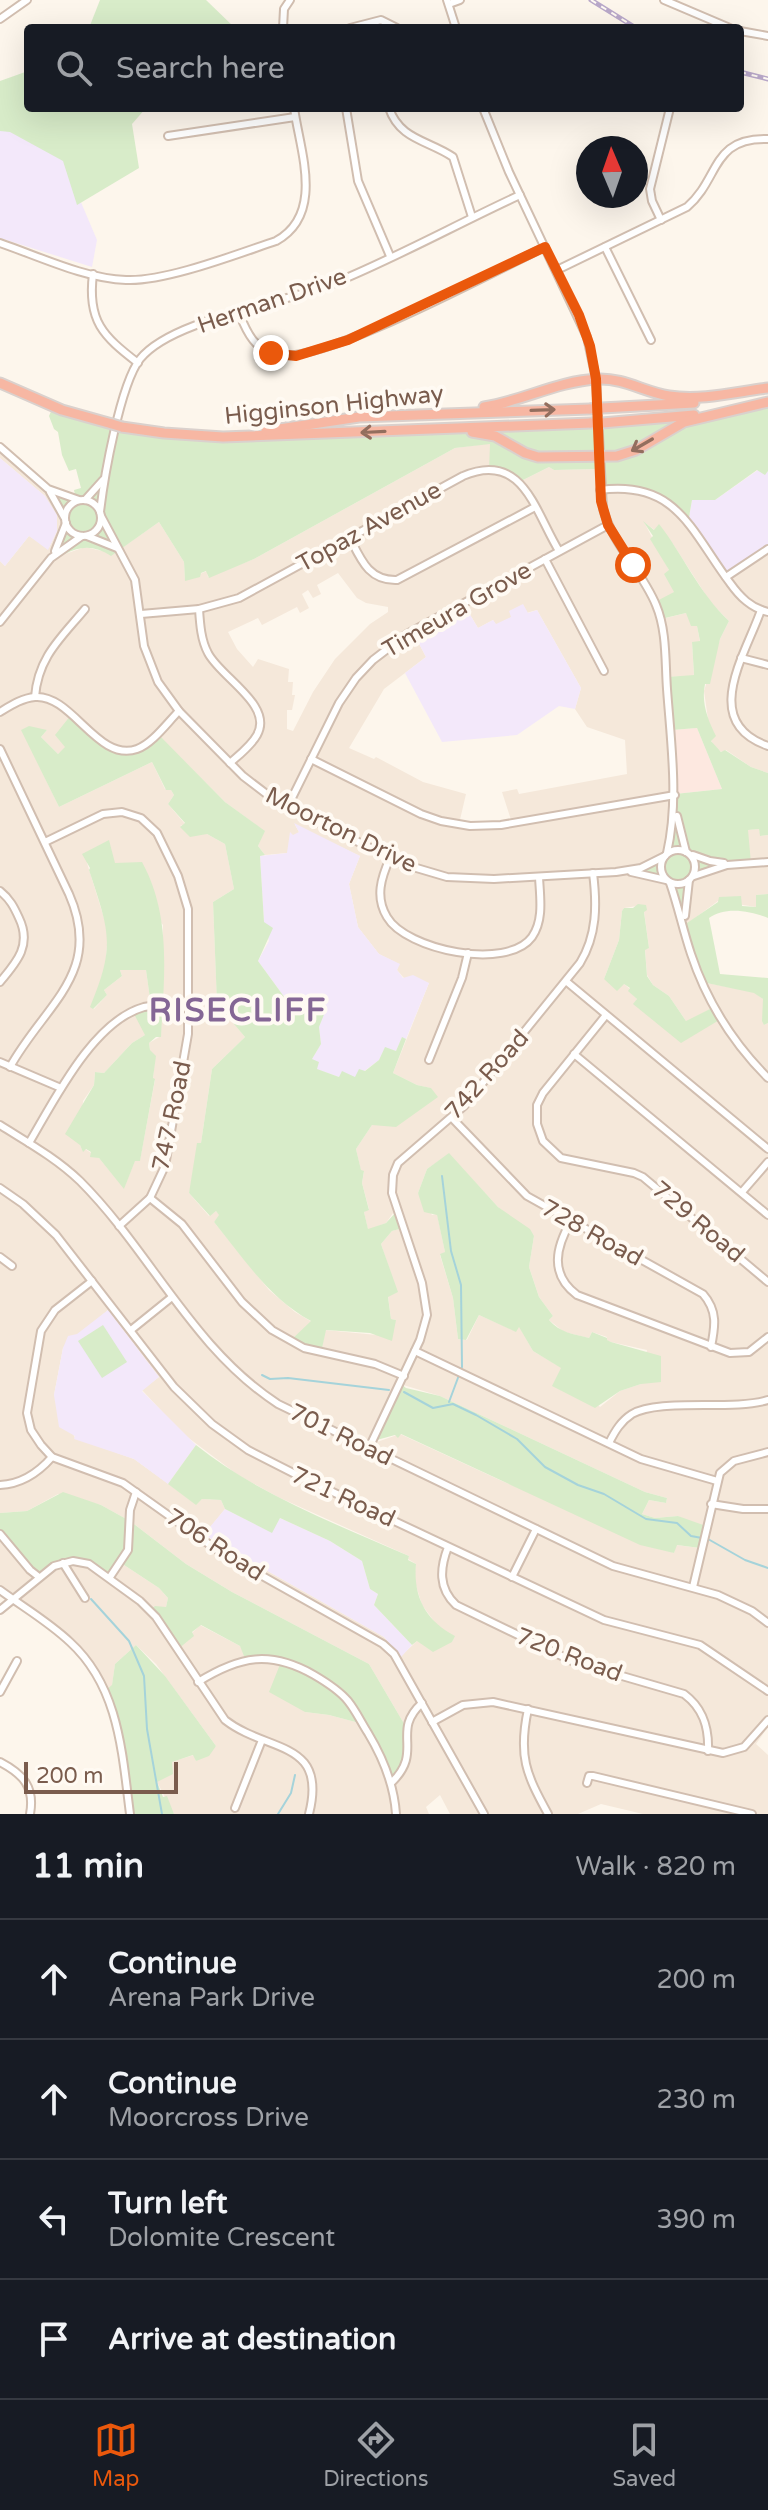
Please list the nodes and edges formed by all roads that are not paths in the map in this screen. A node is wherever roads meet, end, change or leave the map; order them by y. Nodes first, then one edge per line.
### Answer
1 (27, 0) edge
2 (460, 0) edge
3 (664, 0) edge
4 (286, 1) edge
5 (448, 2) edge
6 (0, 19) edge
7 (283, 24) edge
8 (366, 24) edge
9 (389, 24) edge
10 (455, 24) edge
11 (721, 24) edge
12 (744, 32) edge
13 (768, 36) edge
14 (294, 112) edge
15 (347, 112) edge
16 (391, 112) edge
17 (485, 112) edge
18 (669, 112) edge
19 (295, 117) junction
20 (168, 136) dead end
21 (768, 139) edge
22 (520, 195) junction
23 (472, 217) junction
24 (661, 220) junction
25 (0, 243) edge
26 (545, 247) junction
27 (605, 247) junction
28 (390, 256) junction
29 (557, 270) junction
30 (93, 274) junction
31 (239, 313) junction
32 (651, 340) dead end
33 (138, 363) junction
34 (596, 379) junction
35 (0, 383) edge
36 (768, 388) edge
37 (768, 402) edge
38 (425, 414) junction
39 (597, 416) junction
40 (425, 429) junction
41 (215, 436) junction
42 (0, 447) edge
43 (599, 457) junction
44 (105, 477) junction
45 (48, 489) junction
46 (600, 490) junction
47 (82, 500) junction
48 (535, 507) junction
49 (101, 514) junction
50 (66, 522) junction
51 (608, 525) junction
52 (83, 536) junction
53 (350, 538) junction
54 (117, 548) junction
55 (768, 549) edge
56 (559, 551) junction
57 (51, 558) junction
58 (545, 559) junction
59 (726, 577) junction
60 (85, 609) dead end
61 (199, 609) junction
62 (764, 611) edge
63 (141, 614) junction
64 (0, 622) edge
65 (741, 658) junction
66 (768, 665) edge
67 (604, 671) dead end
68 (35, 697) junction
69 (179, 711) junction
70 (0, 712) edge
71 (768, 746) edge
72 (0, 749) edge
73 (311, 759) junction
74 (230, 763) junction
75 (674, 797) junction
76 (287, 808) junction
77 (45, 842) junction
78 (688, 853) junction
79 (666, 854) junction
80 (390, 858) junction
81 (768, 862) edge
82 (736, 863) junction
83 (616, 872) junction
84 (593, 873) junction
85 (539, 877) junction
86 (691, 878) junction
87 (668, 881) junction
88 (0, 891) edge
89 (685, 932) junction
90 (468, 953) junction
91 (0, 982) edge
92 (567, 982) junction
93 (188, 1005) junction
94 (606, 1015) junction
95 (574, 1054) junction
96 (429, 1060) dead end
97 (0, 1062) edge
98 (10, 1067) junction
99 (768, 1078) edge
100 (61, 1088) junction
101 (452, 1118) junction
102 (0, 1125) edge
103 (29, 1143) junction
104 (768, 1149) edge
105 (768, 1162) edge
106 (0, 1188) edge
107 (742, 1192) junction
108 (150, 1198) junction
109 (768, 1215) edge
110 (571, 1221) junction
111 (119, 1226) junction
112 (0, 1257) edge
113 (12, 1266) dead end
114 (92, 1281) junction
115 (768, 1282) edge
116 (172, 1297) junction
117 (131, 1330) junction
118 (768, 1337) edge
119 (711, 1347) junction
120 (415, 1351) junction
121 (404, 1376) junction
122 (768, 1400) edge
123 (609, 1443) junction
124 (368, 1450) junction
125 (768, 1452) edge
126 (52, 1457) junction
127 (717, 1481) junction
128 (0, 1485) edge
129 (136, 1492) junction
130 (711, 1504) junction
131 (768, 1509) edge
132 (536, 1529) junction
133 (0, 1534) edge
134 (448, 1547) junction
135 (63, 1563) junction
136 (39, 1577) junction
137 (110, 1577) junction
138 (512, 1577) junction
139 (693, 1587) junction
140 (0, 1590) edge
141 (85, 1598) dead end
142 (12, 1599) junction
143 (0, 1610) edge
144 (768, 1623) edge
145 (17, 1661) dead end
146 (198, 1682) junction
147 (768, 1691) edge
148 (0, 1692) edge
149 (422, 1703) junction
150 (528, 1709) junction
151 (768, 1720) edge
152 (432, 1722) junction
153 (262, 1740) junction
154 (708, 1751) junction
155 (0, 1762) edge
156 (391, 1783) junction
157 (587, 1783) dead end
158 (235, 1808) dead end
159 (30, 1814) edge
160 (130, 1814) edge
161 (309, 1814) edge
162 (396, 1814) edge
163 (484, 1814) edge
164 (548, 1814) edge
165 (752, 1814) edge

1 - 6 street
2 - 5 street
3 - 11 street
4 - 7 street
5 - 10 street
8 - 9 street
12 - 13 street
14 - 19 street
15 - 28 street
16 - 23 street
17 - 22 street
18 - 24 street
19 - 20 street
19 - 30 street
21 - 24 street
22 - 23 street, Herman Drive
22 - 26 street
23 - 28 street, Herman Drive
24 - 27 street
25 - 30 street
26 - 29 street
26 - 31 street
27 - 29 street
27 - 32 street
28 - 31 street, Herman Drive
29 - 34 street
30 - 33 street
31 - 33 street, Herman Drive
33 - 44 street, Herman Drive
34 - 36 highway
34 - 38 highway
34 - 39 street
35 - 41 highway
36 - 39 highway, Higginson Highway
37 - 39 highway, Higginson Highway
37 -> 43 highway
38 -> 39 highway, Higginson Highway
38 - 41 highway, Higginson Highway
39 - 40 highway, Higginson Highway
39 - 43 street
40 -> 41 highway, Higginson Highway
40 - 43 highway
42 - 45 street
43 - 46 street
44 - 47 street, Herman Drive
44 - 49 street, Herman Drive
45 - 47 street
45 - 50 street
46 - 51 street
46 - 59 street
47 - 49 street
47 - 50 street
48 - 53 street, Topaz Avenue
48 - 53 street
48 - 56 street, Topaz Avenue
49 - 52 street
49 - 54 street, Moorton Drive
50 - 52 street
50 - 57 street
51 - 56 street, Timeura Grove
51 - 75 street
52 - 54 street
52 - 57 street
53 - 61 street, Topaz Avenue
54 - 63 street, Moorton Drive
55 - 59 street
56 - 58 street, Timeura Grove
57 - 64 street
58 - 67 street
58 - 73 street, Timeura Grove
59 - 62 street
60 - 68 street
61 - 63 street, Topaz Avenue
61 - 74 street
62 - 65 street
63 - 69 street, Moorton Drive
65 - 66 street
65 - 71 street
68 - 69 street
68 - 70 street
69 - 74 street, Moorton Drive
72 - 77 street
73 - 75 street
73 - 76 street, Timeura Grove
74 - 76 street, Moorton Drive
75 - 78 street
75 - 79 street
76 - 80 street, Moorton Drive
77 - 93 street, 747 Road
77 - 98 street
78 - 79 street
78 - 82 street
78 - 86 street
79 - 83 street, Moorton Drive
79 - 87 street
80 - 85 street, Moorton Drive
80 - 90 street
81 - 82 street
82 - 86 street
83 - 84 street, Moorton Drive
83 - 87 street, Moorton Drive
84 - 85 street, Moorton Drive
84 - 92 street, 742 Road
85 - 90 street
86 - 87 street
86 - 89 street
87 - 89 street
88 - 91 street
89 - 99 street
90 - 96 street
92 - 94 street
92 - 101 street, 742 Road
93 - 100 street
93 - 108 street, 747 Road
94 - 95 street, 729 Road
94 - 104 street
95 - 107 street
95 - 115 street, 729 Road
97 - 98 street
98 - 100 street
100 - 103 street
101 - 110 street, 728 Road
101 - 120 street, 742 Road
102 - 103 street, 701 Road
103 - 111 street, 701 Road
105 - 107 street
106 - 114 street, 721 Road
107 - 109 street
108 - 111 street, 747 Road
108 - 121 street
110 - 119 street, 728 Road
110 - 119 street
111 - 116 street, 701 Road
112 - 113 street
114 - 117 street, 721 Road
114 - 126 street
116 - 117 street
116 - 124 street, 701 Road
117 - 134 street, 721 Road
118 - 119 street
120 - 121 street, 742 Road
120 - 123 street
121 - 124 street, 742 Road
122 - 123 street
123 - 127 street
124 - 132 street, 701 Road
125 - 127 street
126 - 128 street
126 - 129 street, 706 Road
127 - 130 street
129 - 137 street
129 - 149 street, 706 Road
130 - 131 street
130 - 139 street
132 - 138 street
132 - 139 street, 701 Road
133 - 136 street
134 - 138 street, 721 Road
134 - 154 street, 720 Road
135 - 136 street
135 - 137 street
135 - 141 street
136 - 142 street
137 - 146 street
138 - 147 street, 721 Road
139 - 144 street, 701 Road
140 - 142 street
142 - 143 street
142 - 160 street
145 - 148 street
146 - 153 street
146 - 156 street
149 - 152 street, 706 Road
149 - 156 street
150 - 152 street
150 - 154 street
150 - 164 street
151 - 154 street
152 - 163 street, 706 Road
153 - 158 street
153 - 161 street
155 - 159 street
156 - 162 street
157 - 165 street

